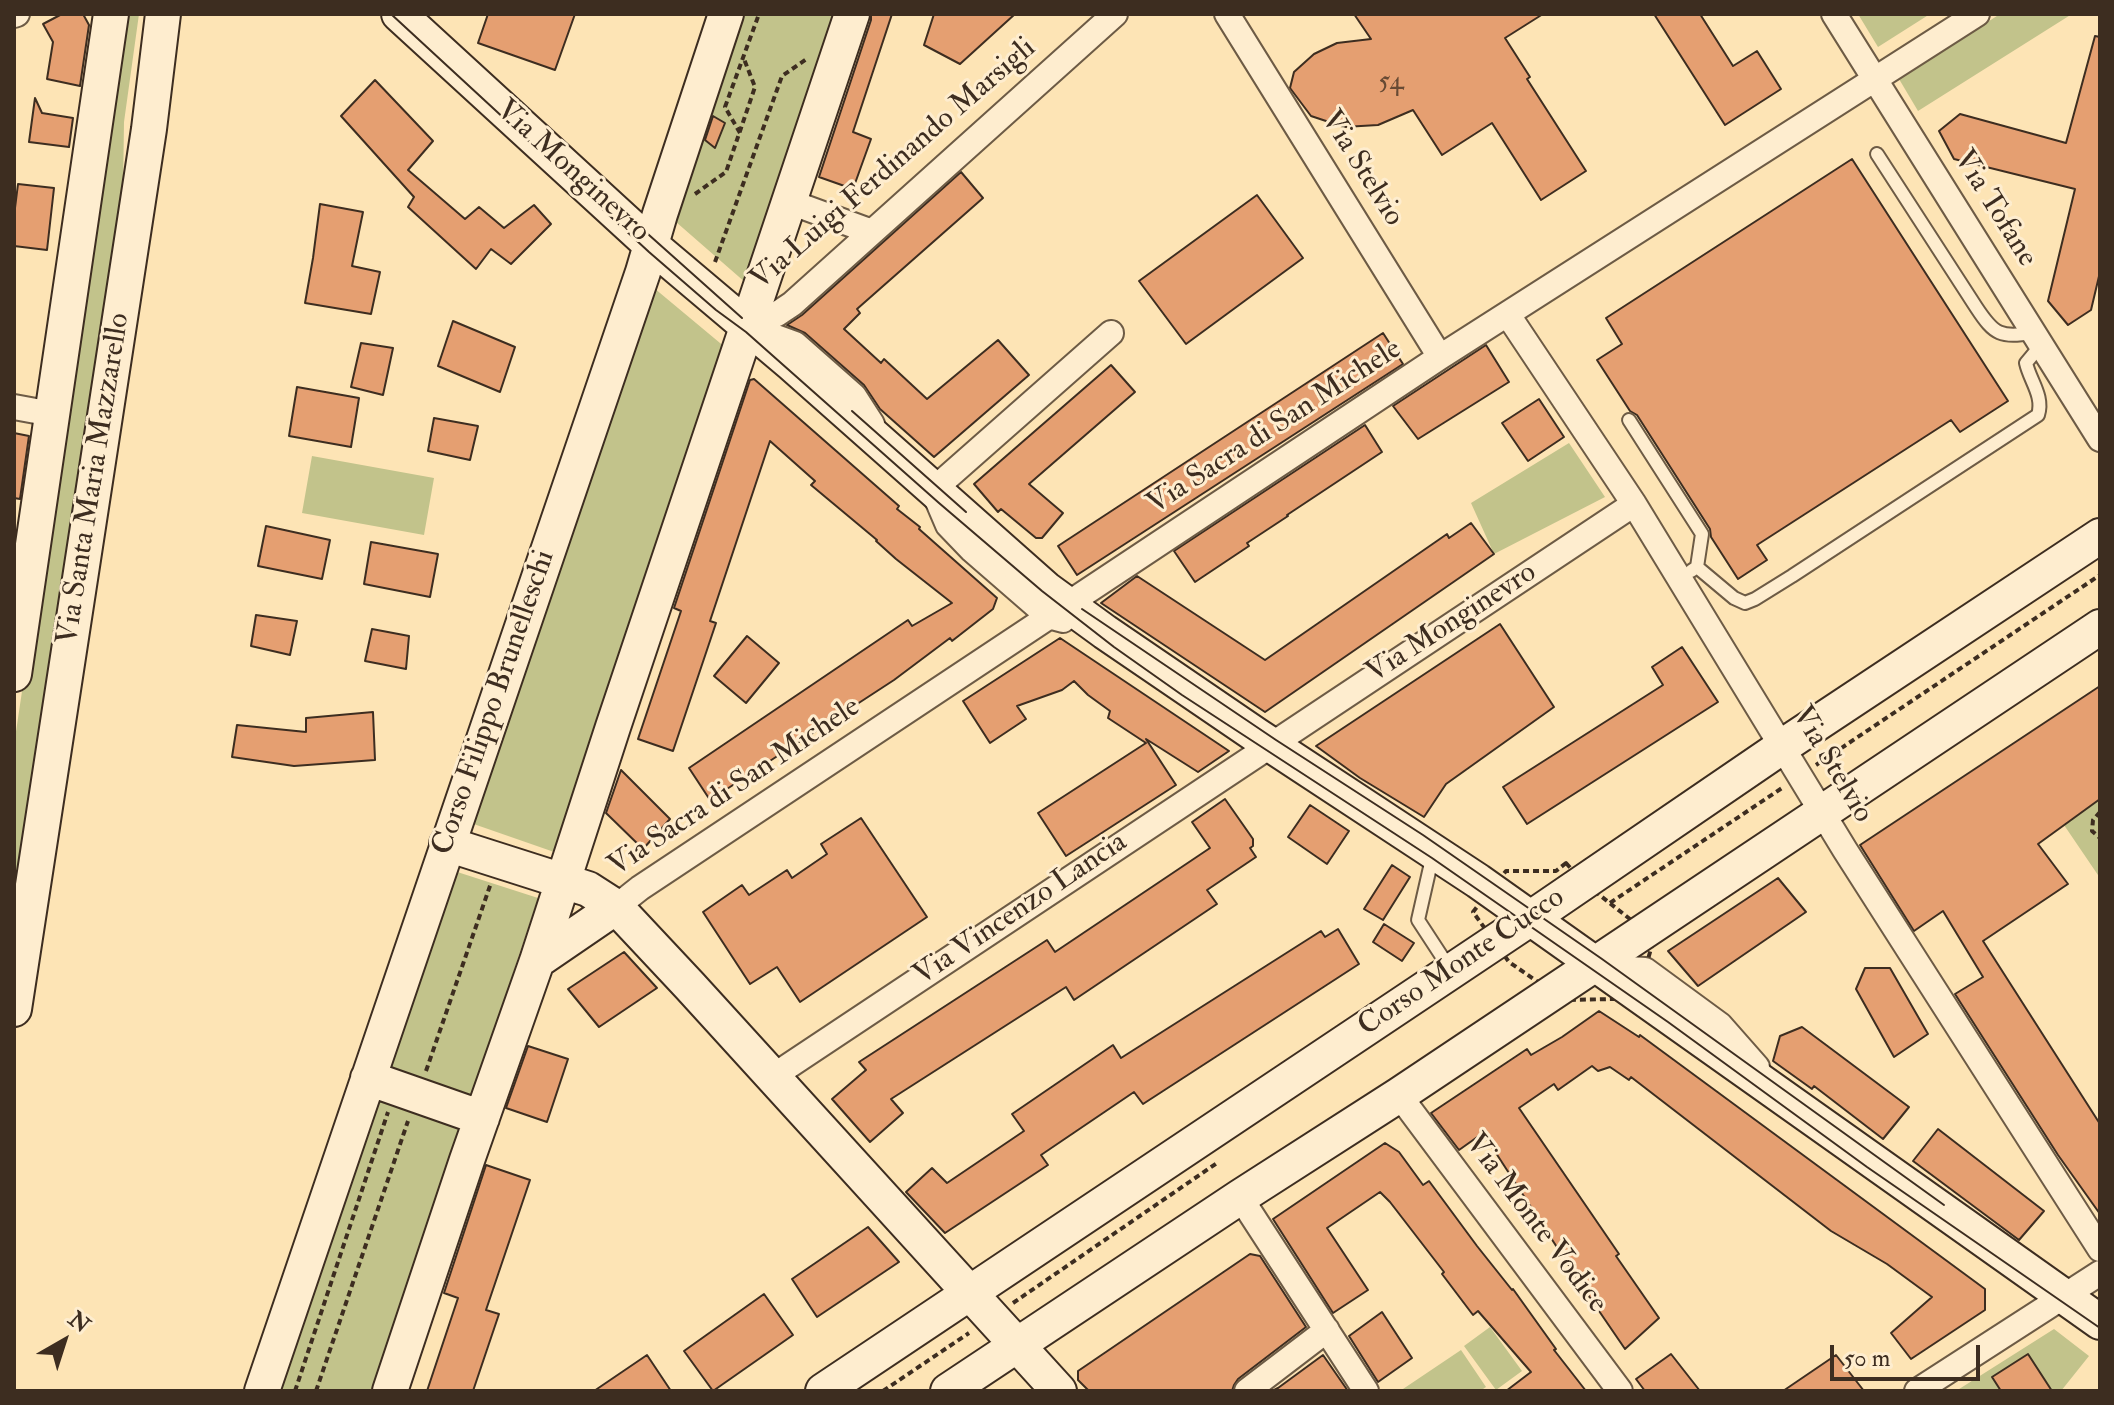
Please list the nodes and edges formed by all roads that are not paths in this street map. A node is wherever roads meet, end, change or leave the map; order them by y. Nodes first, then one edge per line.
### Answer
1 (111, 14) edge
2 (163, 14) edge
3 (399, 14) edge
4 (726, 14) edge
5 (852, 14) edge
6 (1115, 14) edge
7 (1227, 14) edge
8 (1834, 14) edge
9 (1977, 14) edge
10 (1875, 80) junction
11 (1877, 154) dead end
12 (790, 202) junction
13 (872, 232) junction
14 (651, 245) junction
15 (1508, 315) junction
16 (748, 327) junction
17 (1111, 333) dead end
18 (2038, 339) junction
19 (1440, 357) junction
20 (14, 407) edge
21 (52, 414) junction
22 (1629, 420) dead end
23 (2100, 439) edge
24 (933, 490) junction
25 (1634, 504) junction
26 (2100, 536) edge
27 (1688, 573) junction
28 (1057, 610) junction
29 (2100, 627) edge
30 (14, 674) edge
31 (1270, 744) junction
32 (1783, 746) junction
33 (1822, 812) junction
34 (447, 844) junction
35 (1434, 851) junction
36 (563, 881) junction
37 (616, 907) junction
38 (1530, 918) junction
39 (19, 944) edge
40 (537, 961) junction
41 (1595, 963) junction
42 (1451, 970) junction
43 (1636, 979) junction
44 (14, 1009) edge
45 (1736, 1063) junction
46 (772, 1077) junction
47 (368, 1078) junction
48 (1776, 1091) junction
49 (1399, 1095) junction
50 (482, 1118) junction
51 (1893, 1175) junction
52 (1240, 1197) junction
53 (2100, 1249) edge
54 (2100, 1273) edge
55 (969, 1292) junction
56 (2065, 1296) junction
57 (2100, 1322) edge
58 (1327, 1330) junction
59 (1017, 1345) junction
60 (262, 1391) edge
61 (390, 1391) edge
62 (823, 1391) edge
63 (948, 1391) edge
64 (1059, 1391) edge
65 (1247, 1391) edge
66 (1366, 1391) edge
67 (1620, 1391) edge
68 (1917, 1391) edge

1 - 21 street, Via Santa Maria Mazzarello
2 - 39 street, Via Santa Maria Mazzarello
3 - 14 street, Via Monginevro
4 - 14 street, Corso Filippo Brunelleschi
5 - 12 street
6 - 13 street, Via Luigi Ferdinando Marsigli
7 - 19 street, Via Stelvio
8 - 10 street, Via Tofane
9 - 10 street, Via Sacra di San Michele
10 - 15 street, Via Sacra di San Michele
10 - 18 street, Via Tofane
11 - 18 lane
12 - 13 street
12 - 16 street
13 - 16 street, Via Luigi Ferdinando Marsigli
14 - 16 street, Via Monginevro
14 - 34 street, Corso Filippo Brunelleschi
15 - 19 street, Via Sacra di San Michele
15 - 25 street, Via Stelvio
16 - 24 street, Via Monginevro
16 - 36 street
17 - 24 street
18 - 23 street, Via Tofane
18 - 27 lane
19 - 28 street, Via Sacra di San Michele
20 - 21 street, Via Santa Maria Mazzarello
21 - 30 street, Via Santa Maria Mazzarello
22 - 27 lane
24 - 28 street, Via Monginevro
25 - 27 street, Via Stelvio
25 - 31 street, Via Monginevro
26 - 32 street, Corso Monte Cucco
27 - 32 street, Via Stelvio
28 - 31 street, Via Monginevro
28 - 37 street, Via Sacra di San Michele
29 - 33 street
31 - 35 street, Via Monginevro
31 - 46 street, Via Vincenzo Lancia
32 - 33 street, Via Stelvio
32 - 38 street, Corso Monte Cucco
33 - 41 street
33 - 53 street, Via Stelvio
34 - 36 street
34 - 47 street, Corso Filippo Brunelleschi
35 - 38 street, Via Monginevro
35 - 42 lane
36 - 37 street
36 - 40 street
37 - 40 street
37 - 46 street
38 - 41 street, Via Monginevro
38 - 42 street, Corso Monte Cucco
39 - 44 street, Via Santa Maria Mazzarello
40 - 50 street
41 - 43 street, Via Monginevro
41 - 49 street
42 - 55 street, Corso Monte Cucco
43 - 45 street, Via Monginevro
43 - 48 street, Via Monginevro
45 - 48 street, Via Monginevro
45 - 51 street, Via Monginevro
46 - 55 street
47 - 50 street
47 - 60 street, Corso Filippo Brunelleschi
48 - 51 street, Via Monginevro
49 - 52 street
49 - 67 street, Via Monte Vodice
50 - 61 street
51 - 56 street, Via Monginevro
52 - 58 street
52 - 59 street
54 - 56 street
55 - 59 street
55 - 62 street, Corso Monte Cucco
56 - 57 street, Via Monginevro
56 - 68 street
58 - 65 street
58 - 66 street
59 - 63 street
59 - 64 street

